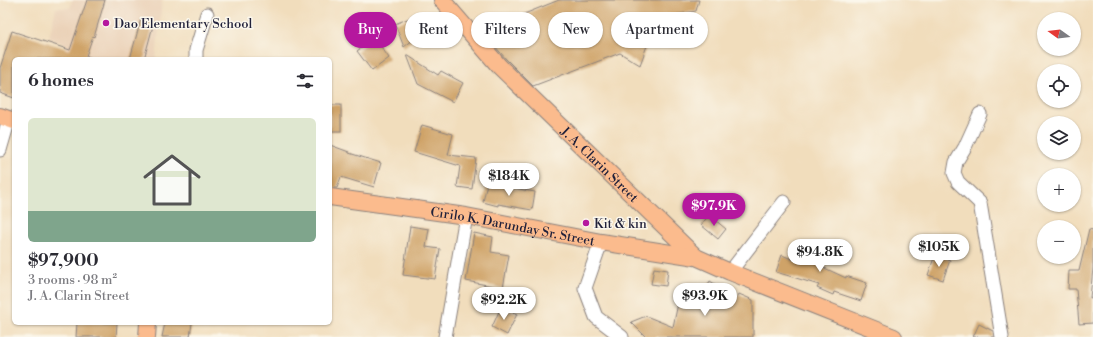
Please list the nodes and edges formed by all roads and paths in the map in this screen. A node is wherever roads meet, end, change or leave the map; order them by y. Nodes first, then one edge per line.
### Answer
1 (442, 0) edge
2 (206, 14) dead end
3 (196, 57) edge
4 (980, 114) dead end
5 (8, 119) edge
6 (0, 150) edge
7 (332, 197) edge
8 (784, 202) dead end
9 (466, 216) junction
10 (601, 242) junction
11 (696, 257) junction
12 (730, 272) junction
13 (148, 325) edge
14 (147, 337) edge
15 (445, 337) edge
16 (622, 337) edge
17 (894, 337) edge
18 (1002, 337) edge

1 - 11 main road, J. A. Clarin Street
2 - 3 street
4 - 18 street
5 - 6 street
7 - 9 main road, Cirilo K. Darunday Sr. Street
8 - 12 street
9 - 10 main road, Cirilo K. Darunday Sr. Street
9 - 15 street
10 - 11 main road, Cirilo K. Darunday Sr. Street
10 - 16 street
11 - 12 main road, J. A. Clarin Street
12 - 17 main road, J. A. Clarin Street
13 - 14 main road

